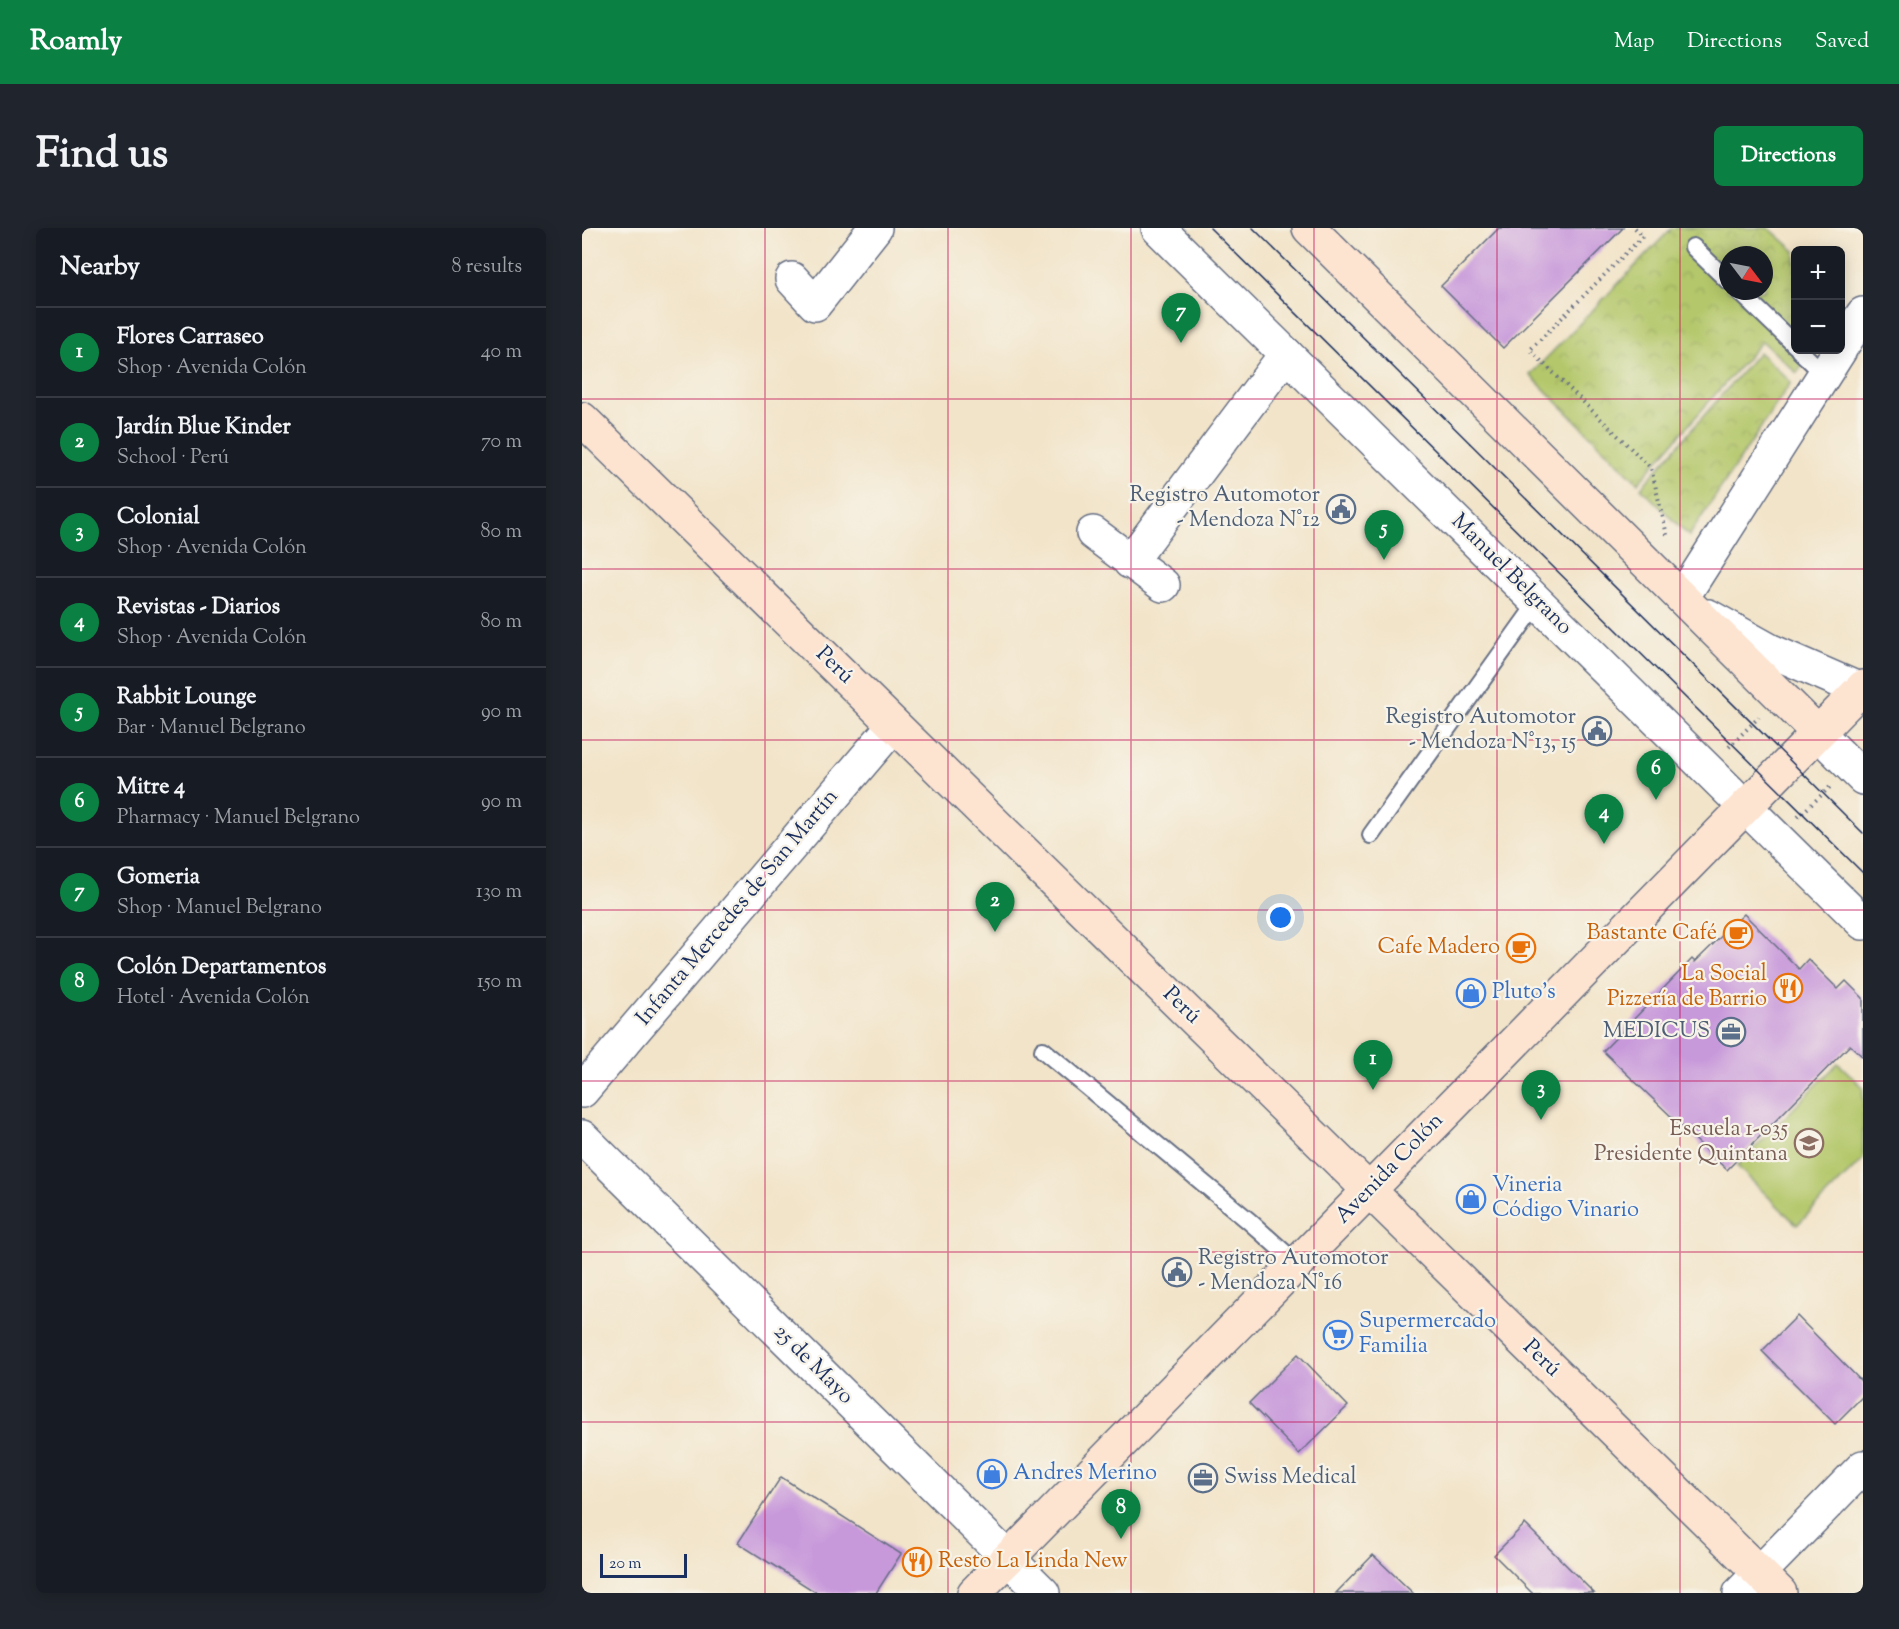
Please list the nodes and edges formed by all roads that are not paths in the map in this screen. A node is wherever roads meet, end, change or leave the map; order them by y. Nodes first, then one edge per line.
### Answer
1 (875, 228) edge
2 (1158, 228) edge
3 (1309, 228) edge
4 (1693, 247) dead end
5 (1719, 272) edge
6 (792, 279) dead end
7 (1747, 300) edge
8 (1863, 314) edge
9 (1791, 341) edge
10 (1286, 354) junction
11 (1820, 354) edge
12 (1835, 357) edge
13 (582, 419) edge
14 (1093, 533) dead end
15 (1130, 562) junction
16 (1163, 585) dead end
17 (1682, 598) junction
18 (1538, 602) junction
19 (1862, 689) edge
20 (894, 725) junction
21 (1818, 733) junction
22 (1863, 778) edge
23 (1746, 806) junction
24 (1371, 835) dead end
25 (1863, 923) edge
26 (1042, 1050) dead end
27 (582, 1091) edge
28 (582, 1137) edge
29 (1369, 1190) junction
30 (1297, 1264) junction
31 (1863, 1467) edge
32 (1008, 1558) junction
33 (1760, 1586) edge
34 (974, 1593) edge
35 (1043, 1593) edge

1 - 6 street
2 - 10 street, Manuel Belgrano
3 - 17 main road
4 - 5 lane
7 - 9 lane
8 - 12 street
10 - 15 street
10 - 18 street, Manuel Belgrano
11 - 12 lane
12 - 17 street
13 - 20 main road, Perú
14 - 15 street
15 - 16 street
17 - 19 street
17 - 21 main road
18 - 23 street, Manuel Belgrano
18 - 24 lane
19 - 21 main road, Avenida Colón
20 - 27 street, Infanta Mercedes de San Martín
20 - 29 main road, Perú
21 - 22 street
21 - 23 main road, Avenida Colón
23 - 25 street, Manuel Belgrano
23 - 29 main road, Avenida Colón
26 - 30 lane
28 - 32 street, 25 de Mayo
29 - 30 main road, Avenida Colón
29 - 33 main road, Perú
30 - 32 main road, Avenida Colón
31 - 33 street
32 - 34 main road, Avenida Colón
32 - 35 street, 25 de Mayo

